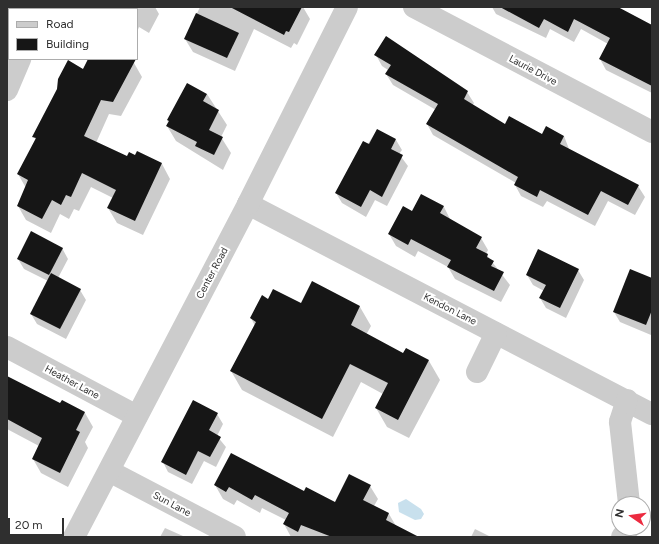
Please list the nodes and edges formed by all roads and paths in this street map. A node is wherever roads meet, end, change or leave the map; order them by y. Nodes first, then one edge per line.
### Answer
1 (347, 7) edge
2 (414, 7) edge
3 (20, 60) edge
4 (7, 90) edge
5 (652, 132) edge
6 (248, 204) junction
7 (496, 333) junction
8 (7, 347) edge
9 (476, 372) dead end
10 (627, 400) junction
11 (652, 414) edge
12 (137, 416) junction
13 (109, 470) junction
14 (628, 496) edge
15 (74, 537) edge
16 (235, 537) edge

1 - 6 street, Center Road
2 - 5 street, Laurie Drive
3 - 4 street
6 - 7 street, Kendon Lane
6 - 12 street, Center Road
7 - 9 street
7 - 10 street, Kendon Lane
8 - 12 street, Heather Lane
10 - 11 street, Kendon Lane
10 - 14 street
12 - 13 street, Center Road
13 - 15 street, Center Road
13 - 16 street, Sun Lane

